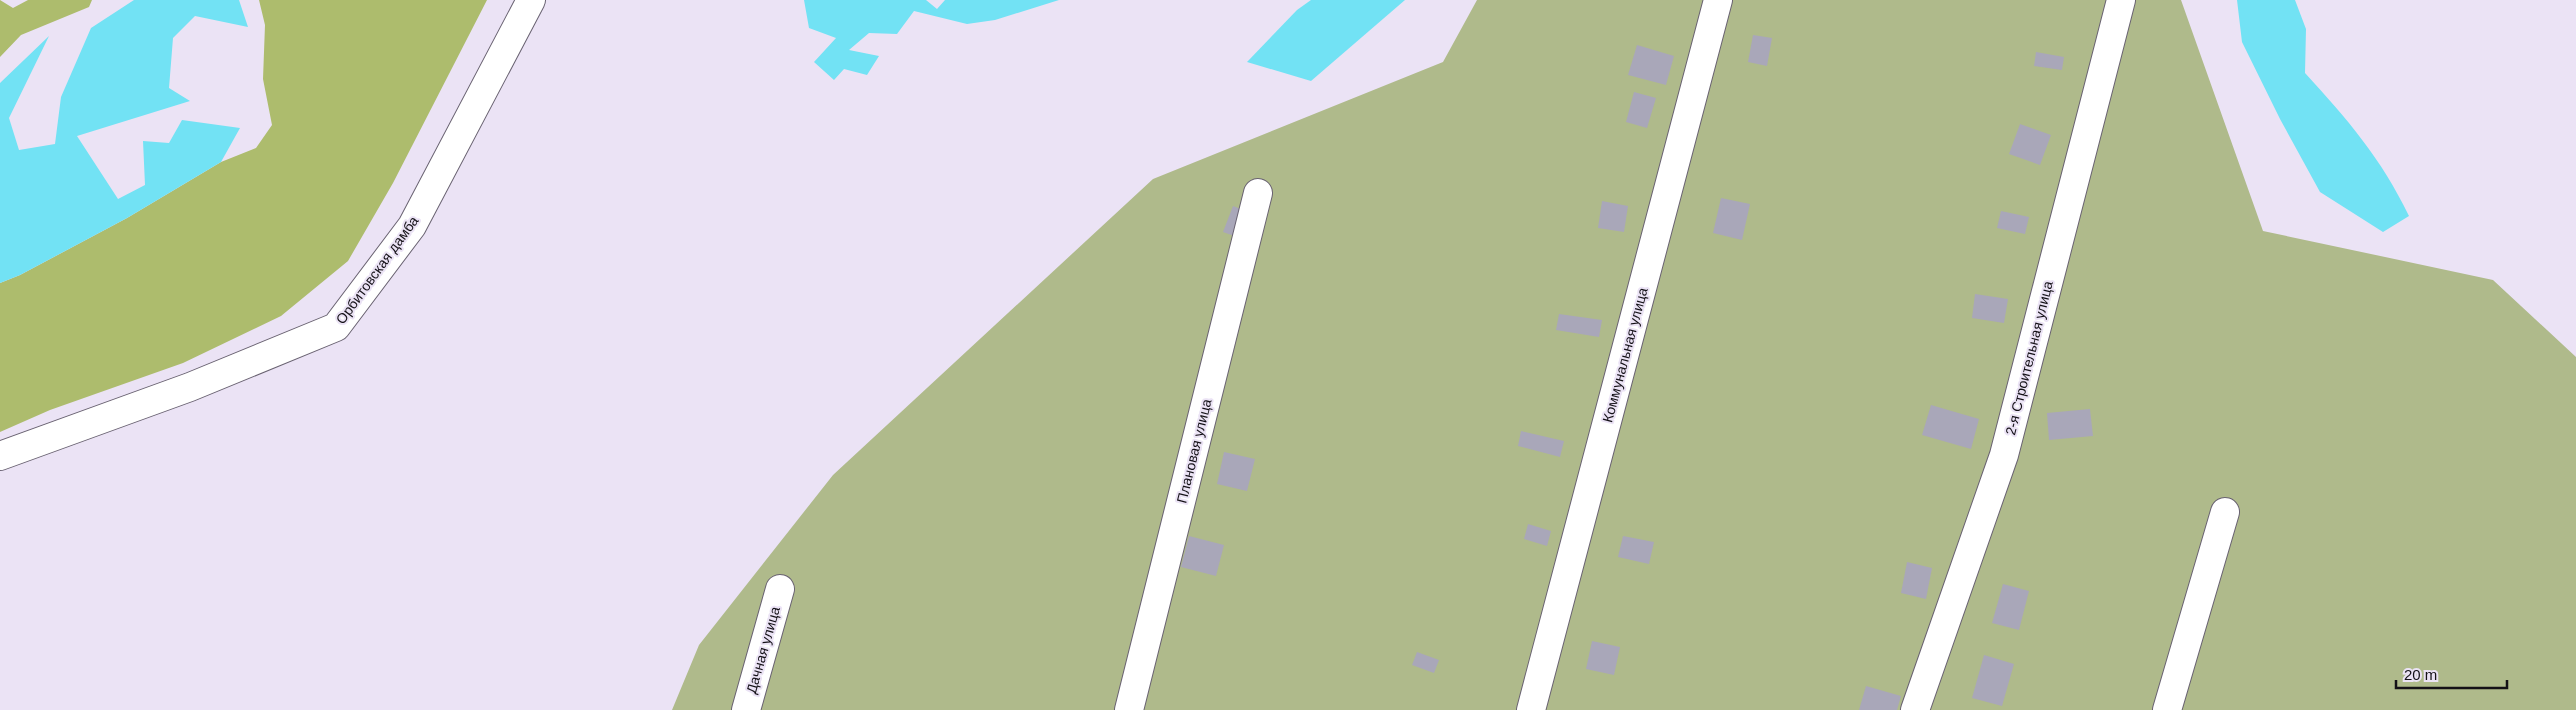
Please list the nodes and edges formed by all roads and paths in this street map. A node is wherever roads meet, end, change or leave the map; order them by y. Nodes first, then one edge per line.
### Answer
1 (531, 0) edge
2 (1718, 0) edge
3 (2121, 0) edge
4 (1258, 193) dead end
5 (0, 456) edge
6 (2225, 512) dead end
7 (780, 589) dead end
8 (746, 710) edge
9 (1129, 710) edge
10 (1531, 710) edge
11 (1915, 710) edge
12 (2167, 710) edge

1 - 5 street, Орбитовская дамба
2 - 10 street, Коммунальная улица
3 - 11 street, 2-я Строительная улица
4 - 9 street, Плановая улица
6 - 12 street
7 - 8 street, Дачная улица

